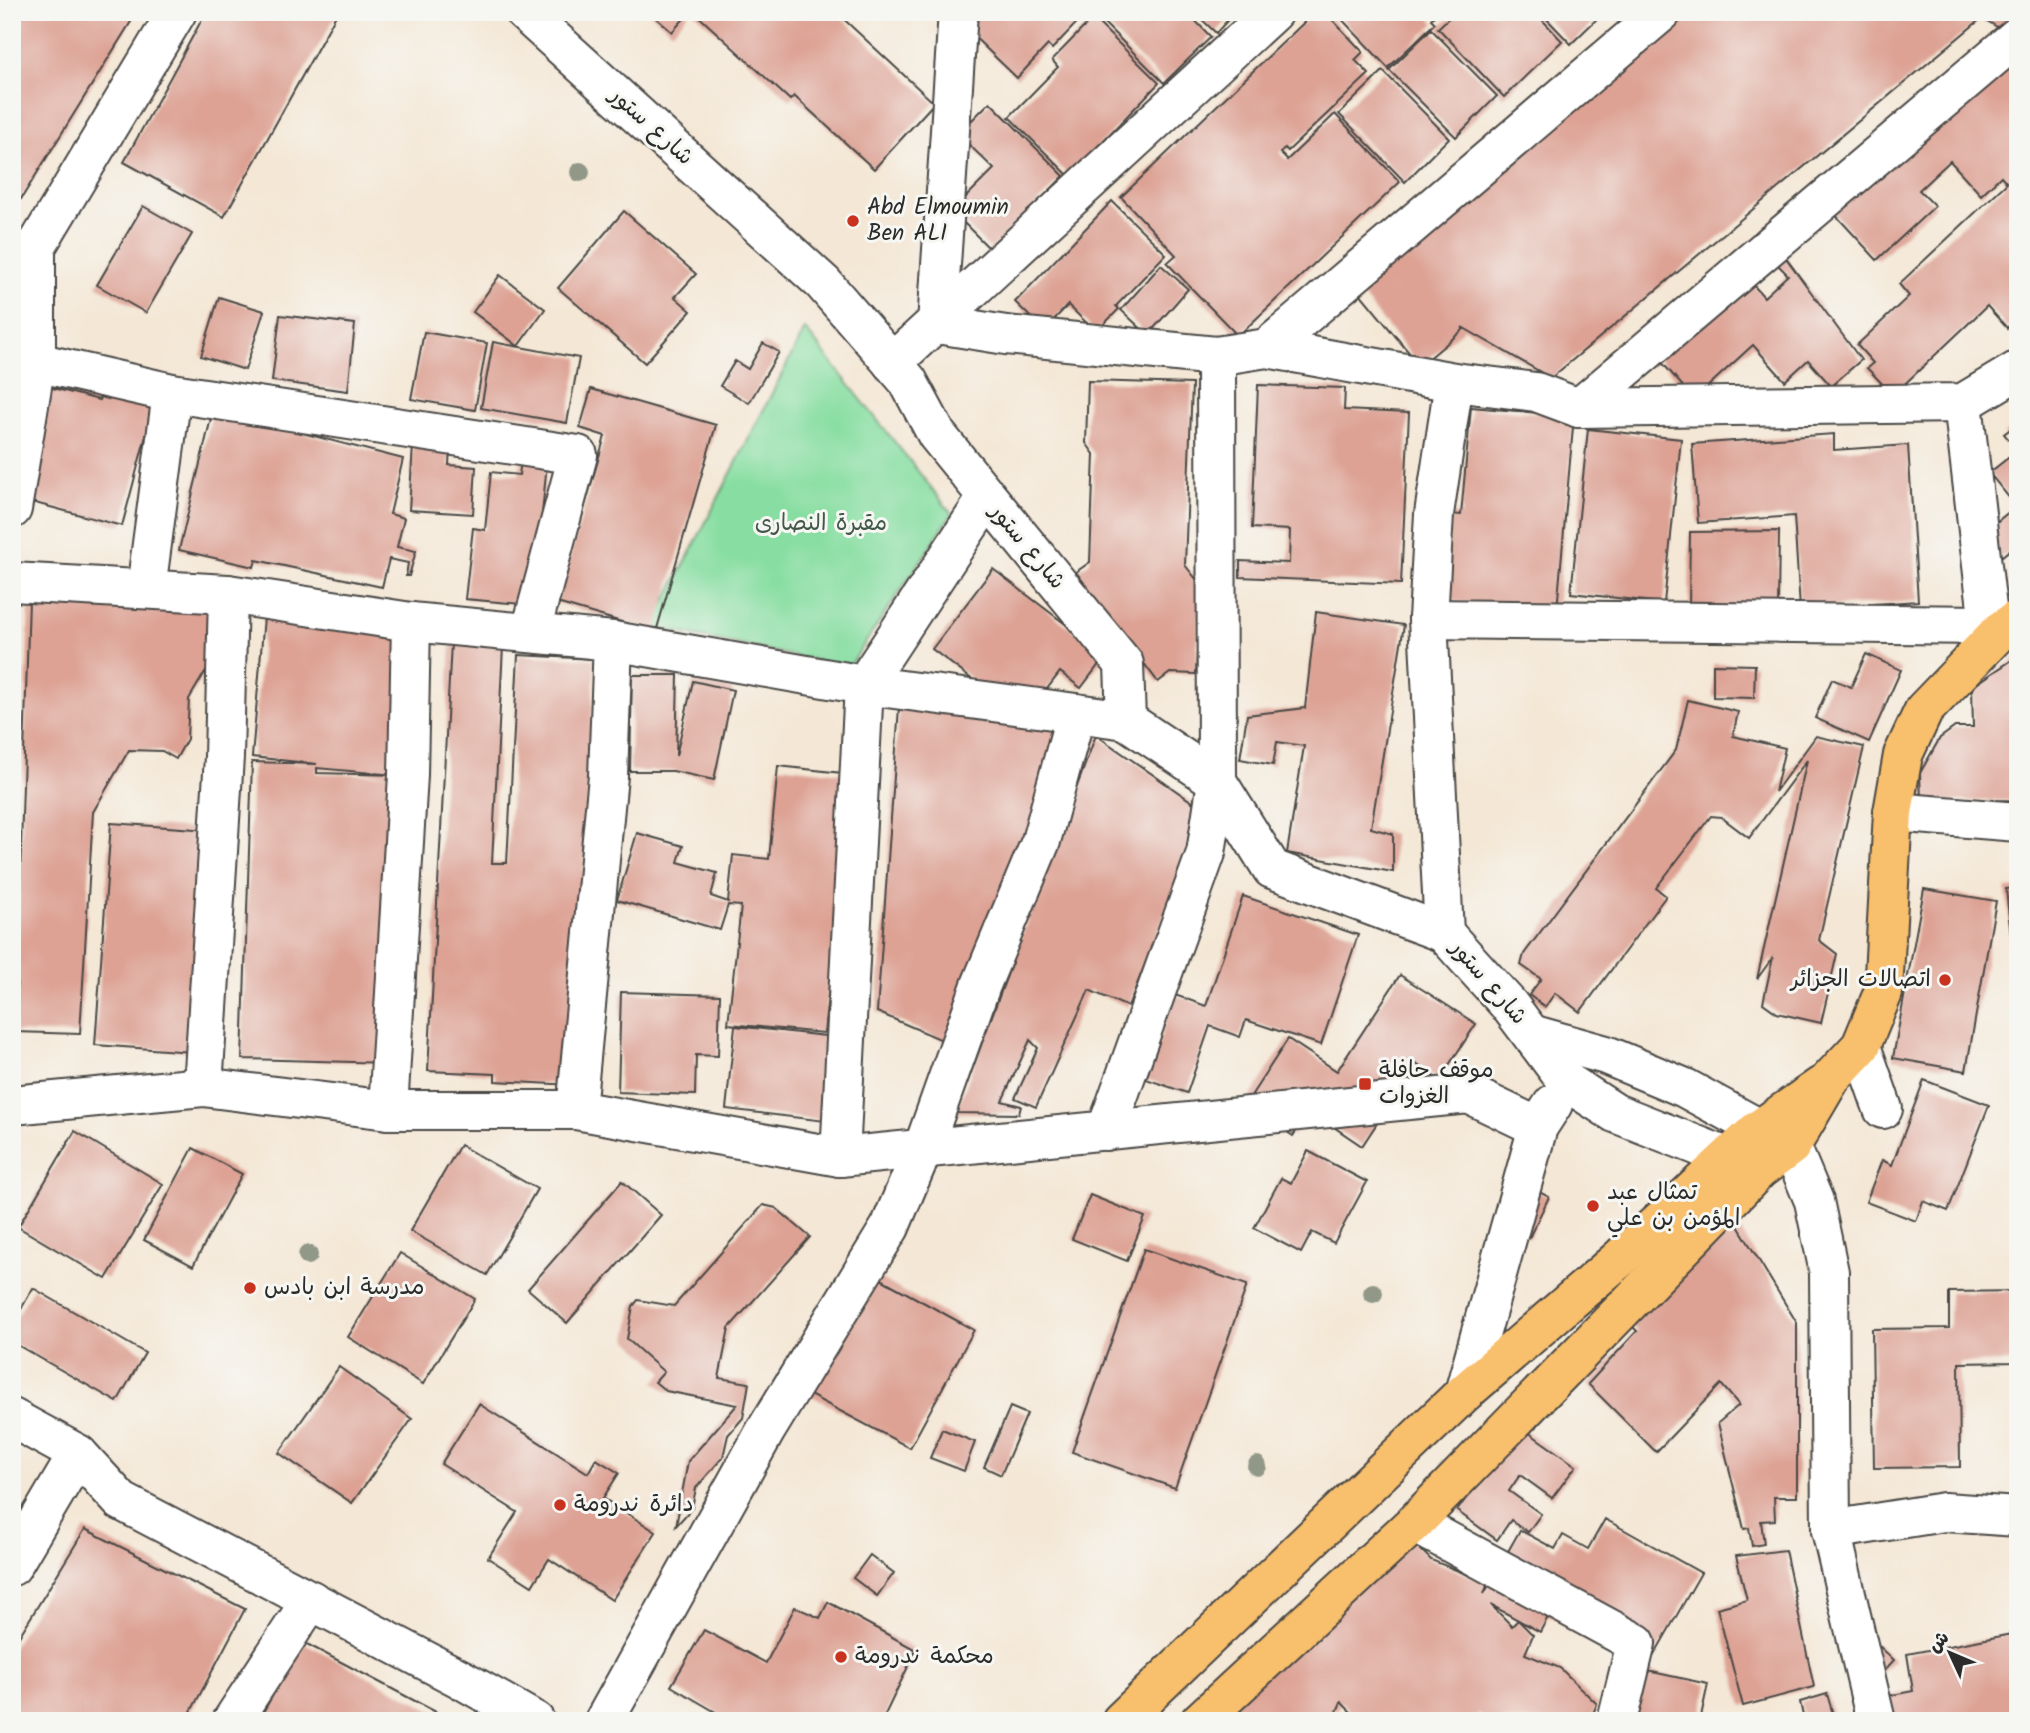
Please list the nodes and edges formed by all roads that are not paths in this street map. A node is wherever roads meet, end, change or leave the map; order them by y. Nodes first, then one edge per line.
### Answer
1 (177, 12) edge
2 (524, 12) edge
3 (958, 12) edge
4 (1273, 12) edge
5 (1662, 12) edge
6 (2016, 40) edge
7 (24, 252) edge
8 (937, 324) junction
9 (1267, 348) junction
10 (1216, 356) junction
11 (36, 362) junction
12 (892, 363) junction
13 (2018, 370) edge
14 (1454, 382) junction
15 (172, 393) junction
16 (1963, 403) junction
17 (1579, 408) junction
18 (987, 498) junction
19 (12, 509) edge
20 (12, 582) edge
21 (146, 589) junction
22 (228, 594) junction
23 (1428, 619) junction
24 (411, 622) junction
25 (2003, 625) edge
26 (530, 631) junction
27 (614, 641) junction
28 (864, 685) junction
29 (1076, 713) junction
30 (1126, 720) junction
31 (1217, 781) junction
32 (1893, 813) junction
33 (2018, 822) edge
34 (1444, 933) junction
35 (1531, 1034) junction
36 (1861, 1046) junction
37 (1567, 1082) junction
38 (203, 1087) junction
39 (12, 1105) edge
40 (1883, 1109) dead end
41 (388, 1110) junction
42 (576, 1110) junction
43 (1538, 1127) junction
44 (1105, 1131) junction
45 (1774, 1138) junction
46 (922, 1151) junction
47 (840, 1157) junction
48 (1745, 1163) junction
49 (1464, 1393) junction
50 (12, 1418) edge
51 (78, 1454) junction
52 (2018, 1517) edge
53 (1414, 1523) junction
54 (1831, 1530) junction
55 (12, 1566) edge
56 (311, 1601) junction
57 (482, 1707) edge
58 (232, 1721) edge
59 (535, 1721) edge
60 (604, 1721) edge
61 (1121, 1721) edge
62 (1200, 1721) edge
63 (1617, 1721) edge
64 (1876, 1721) edge

1 - 7 street
2 - 12 street, شارع ستور
3 - 8 street
4 - 8 street
5 - 9 street
6 - 17 street
7 - 11 street
8 - 10 street
8 - 12 street
9 - 10 street
9 - 14 street
10 - 31 street
11 - 15 street
11 - 19 street
12 - 18 street, شارع ستور
13 - 16 street
14 - 17 street
14 - 23 street
15 - 21 street
15 - 26 street
16 - 17 street
16 - 25 street
18 - 28 street
18 - 30 street, شارع ستور
20 - 21 street
21 - 22 street
22 - 24 street
22 - 38 street
23 - 25 street
23 - 34 street
24 - 26 street
24 - 41 street
25 - 32 main road
26 - 27 street
27 - 28 street
27 - 42 street
28 - 29 street
28 - 47 street
29 - 30 street
29 - 46 street
30 - 31 street, شارع ستور
31 - 34 street, شارع ستور
31 - 44 street
32 - 33 street
32 - 36 main road
34 - 35 street, شارع ستور
35 - 37 street, شارع ستور
35 - 45 street, شارع ستور
36 - 40 street
36 - 45 main road
37 - 43 street
37 - 48 street, شارع ستور
38 - 39 street
38 - 41 street
41 - 42 street
42 - 47 street
43 - 44 street
43 - 49 street
44 - 46 street
45 - 48 main road
45 - 54 street
46 - 47 street
46 - 60 street
48 - 49 main road
48 - 53 main road
49 - 61 main road
50 - 51 street
51 - 55 street
51 - 56 street
52 - 54 street
53 - 62 main road
53 - 63 street
54 - 64 street
56 - 57 street
56 - 58 street
57 - 59 street

